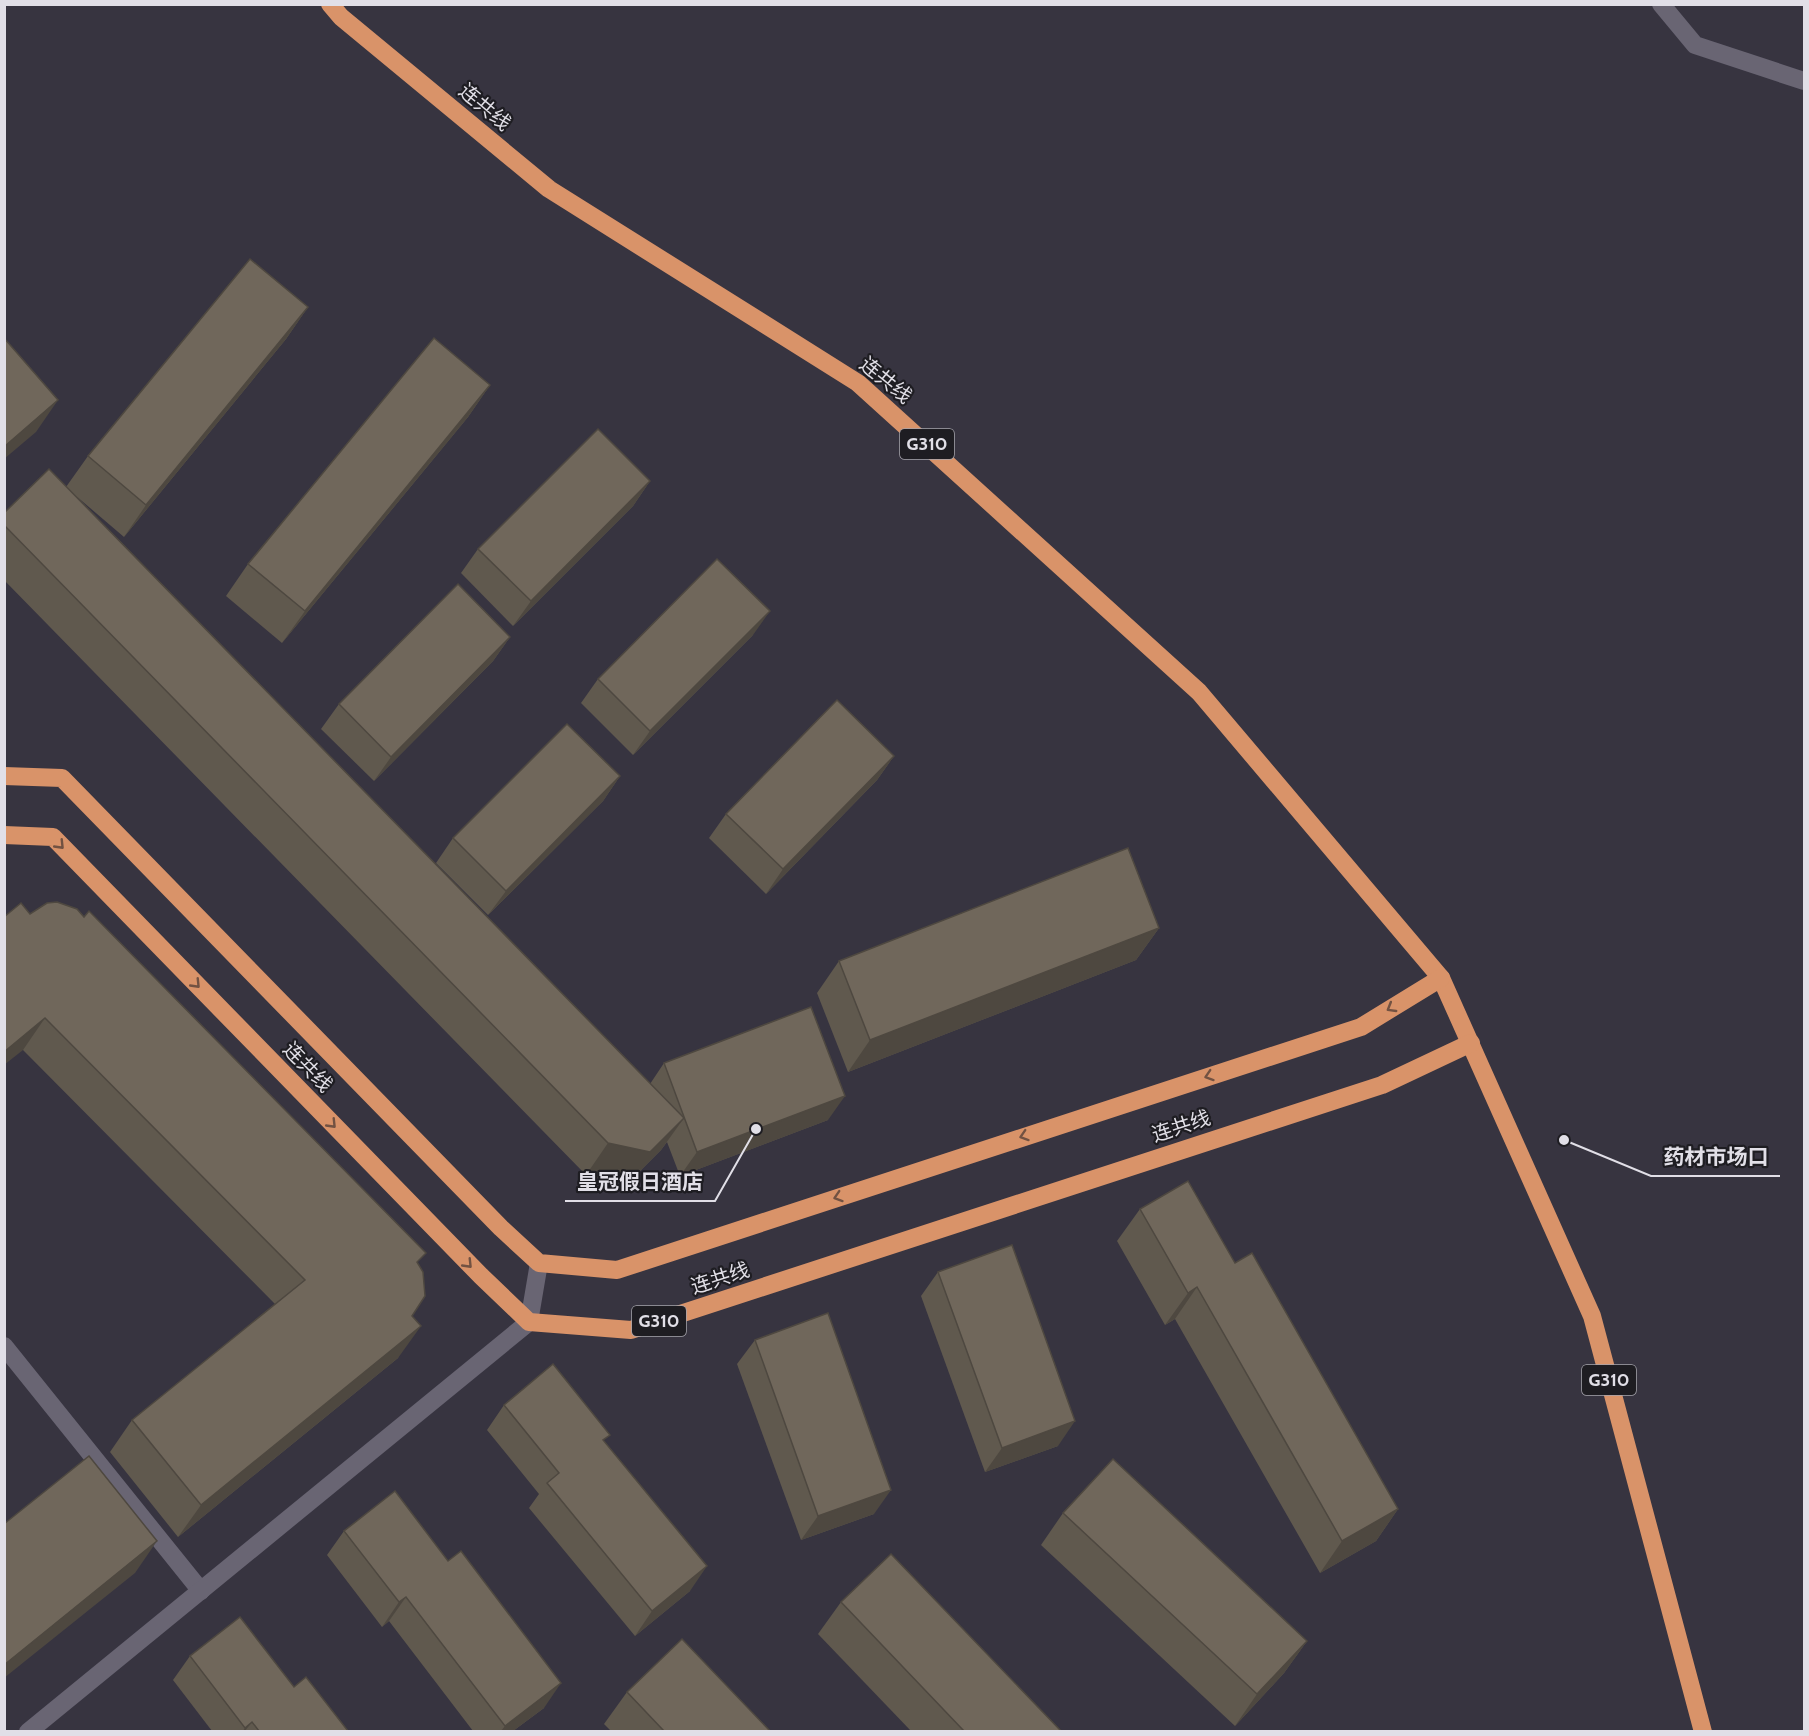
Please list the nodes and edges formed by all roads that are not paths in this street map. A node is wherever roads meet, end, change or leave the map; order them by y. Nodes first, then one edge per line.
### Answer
1 (330, 4) edge
2 (1661, 4) edge
3 (1804, 81) edge
4 (4, 776) edge
5 (4, 836) edge
6 (1441, 978) junction
7 (1471, 1043) junction
8 (539, 1263) junction
9 (529, 1322) junction
10 (4, 1346) edge
11 (201, 1591) junction
12 (28, 1731) edge
13 (1703, 1731) edge

1 - 6 highway, 连共线 / G310
2 - 3 street
4 - 8 highway, 连共线
5 -> 9 highway, 连共线
6 - 7 highway, 连共线 / G310
6 -> 8 highway, 连共线
7 - 9 highway, 连共线 / G310
7 - 13 highway, G310
8 - 9 street
9 - 11 street
10 - 11 street
11 - 12 street

